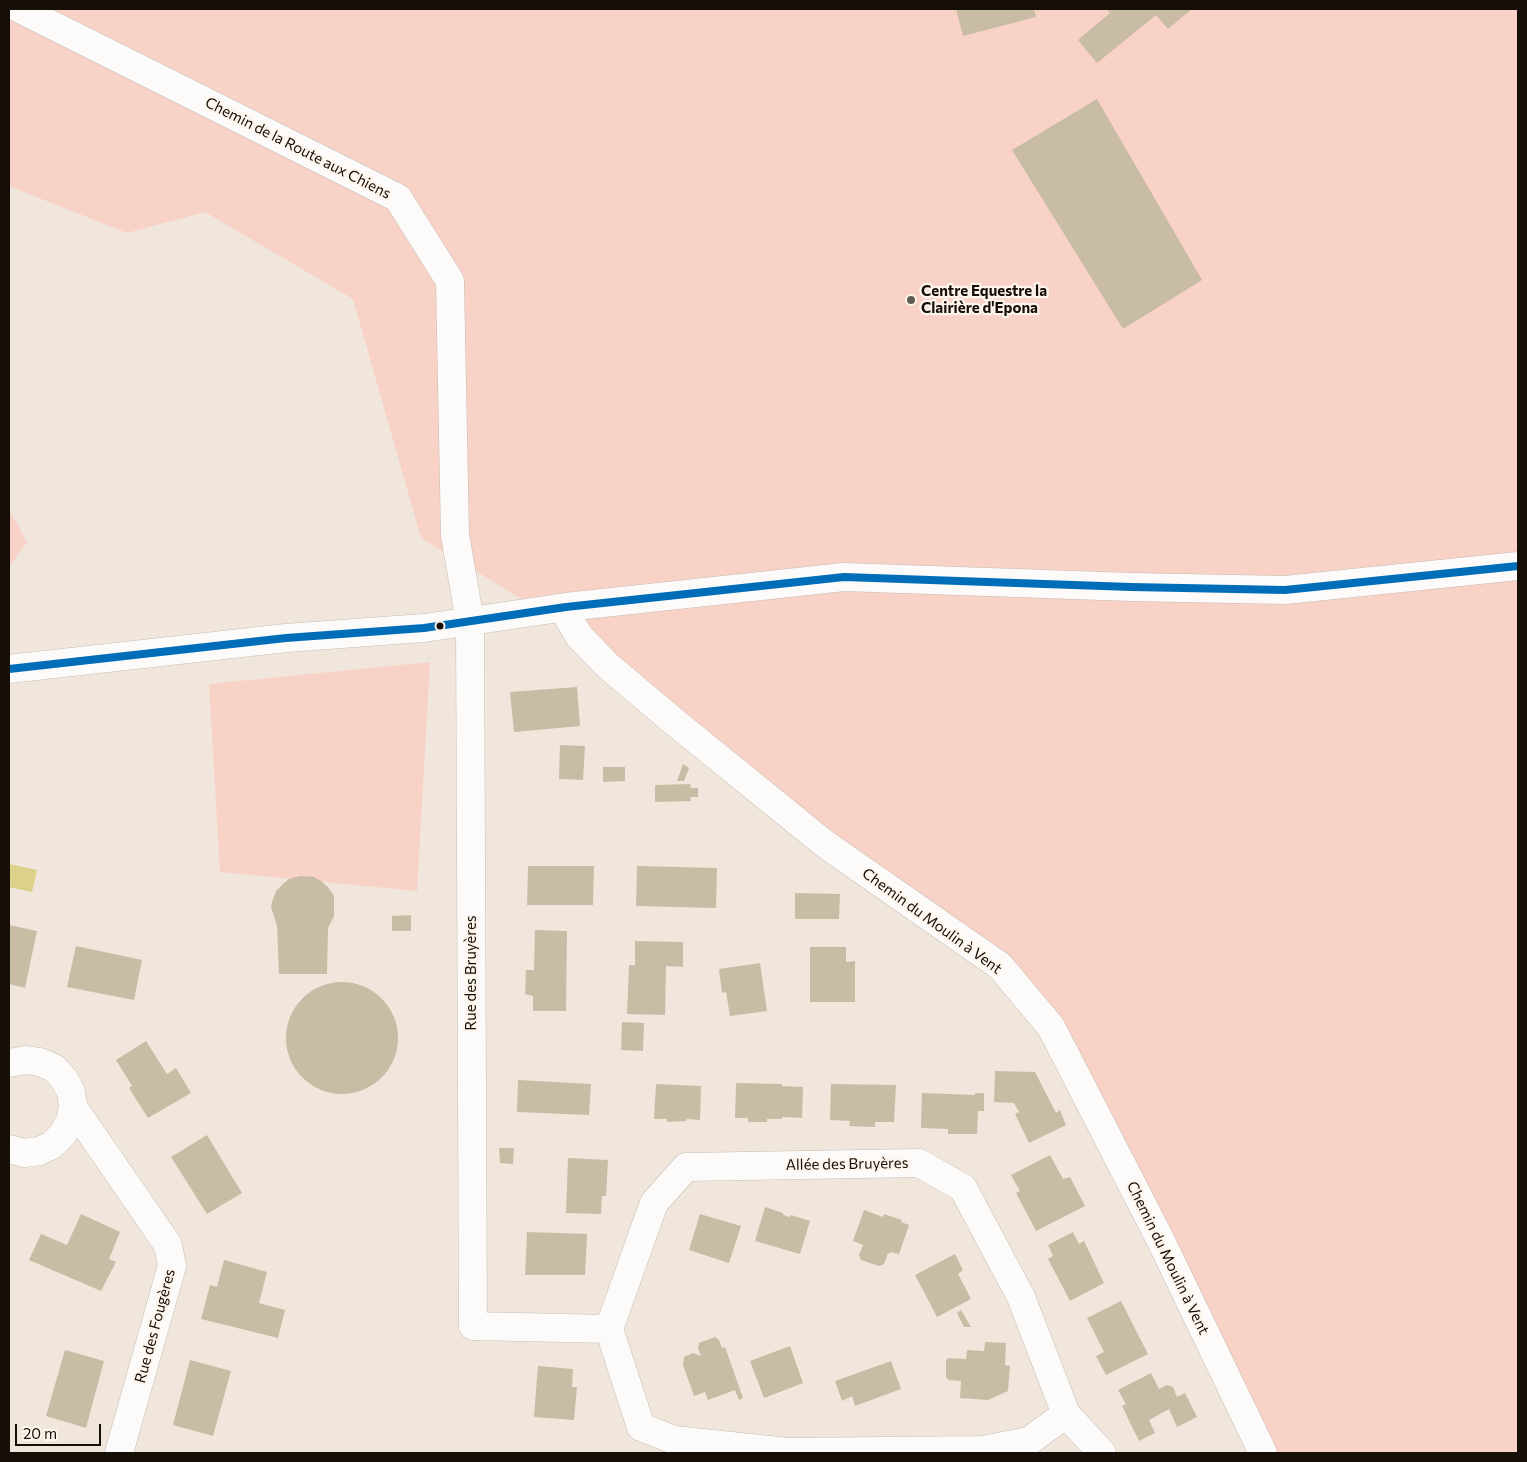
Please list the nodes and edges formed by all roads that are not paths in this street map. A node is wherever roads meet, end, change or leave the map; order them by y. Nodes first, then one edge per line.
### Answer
1 (20, 9) edge
2 (1518, 566) edge
3 (566, 607) junction
4 (470, 621) junction
5 (9, 669) edge
6 (9, 1063) edge
7 (73, 1107) junction
8 (14, 1155) edge
9 (610, 1329) junction
10 (1066, 1414) junction
11 (119, 1453) edge
12 (1102, 1453) edge
13 (1263, 1453) edge

1 - 4 street, Chemin de la Route aux Chiens
2 - 3 street
3 - 4 street
3 - 13 street, Chemin du Moulin à Vent
4 - 5 street
4 - 9 street, Rue des Bruyères
6 - 7 street, Rue des Fougères
7 - 8 street
7 - 11 street, Rue des Fougères
9 - 10 street
9 - 10 street, Allée des Bruyères
10 - 12 street, Allée des Bruyères

